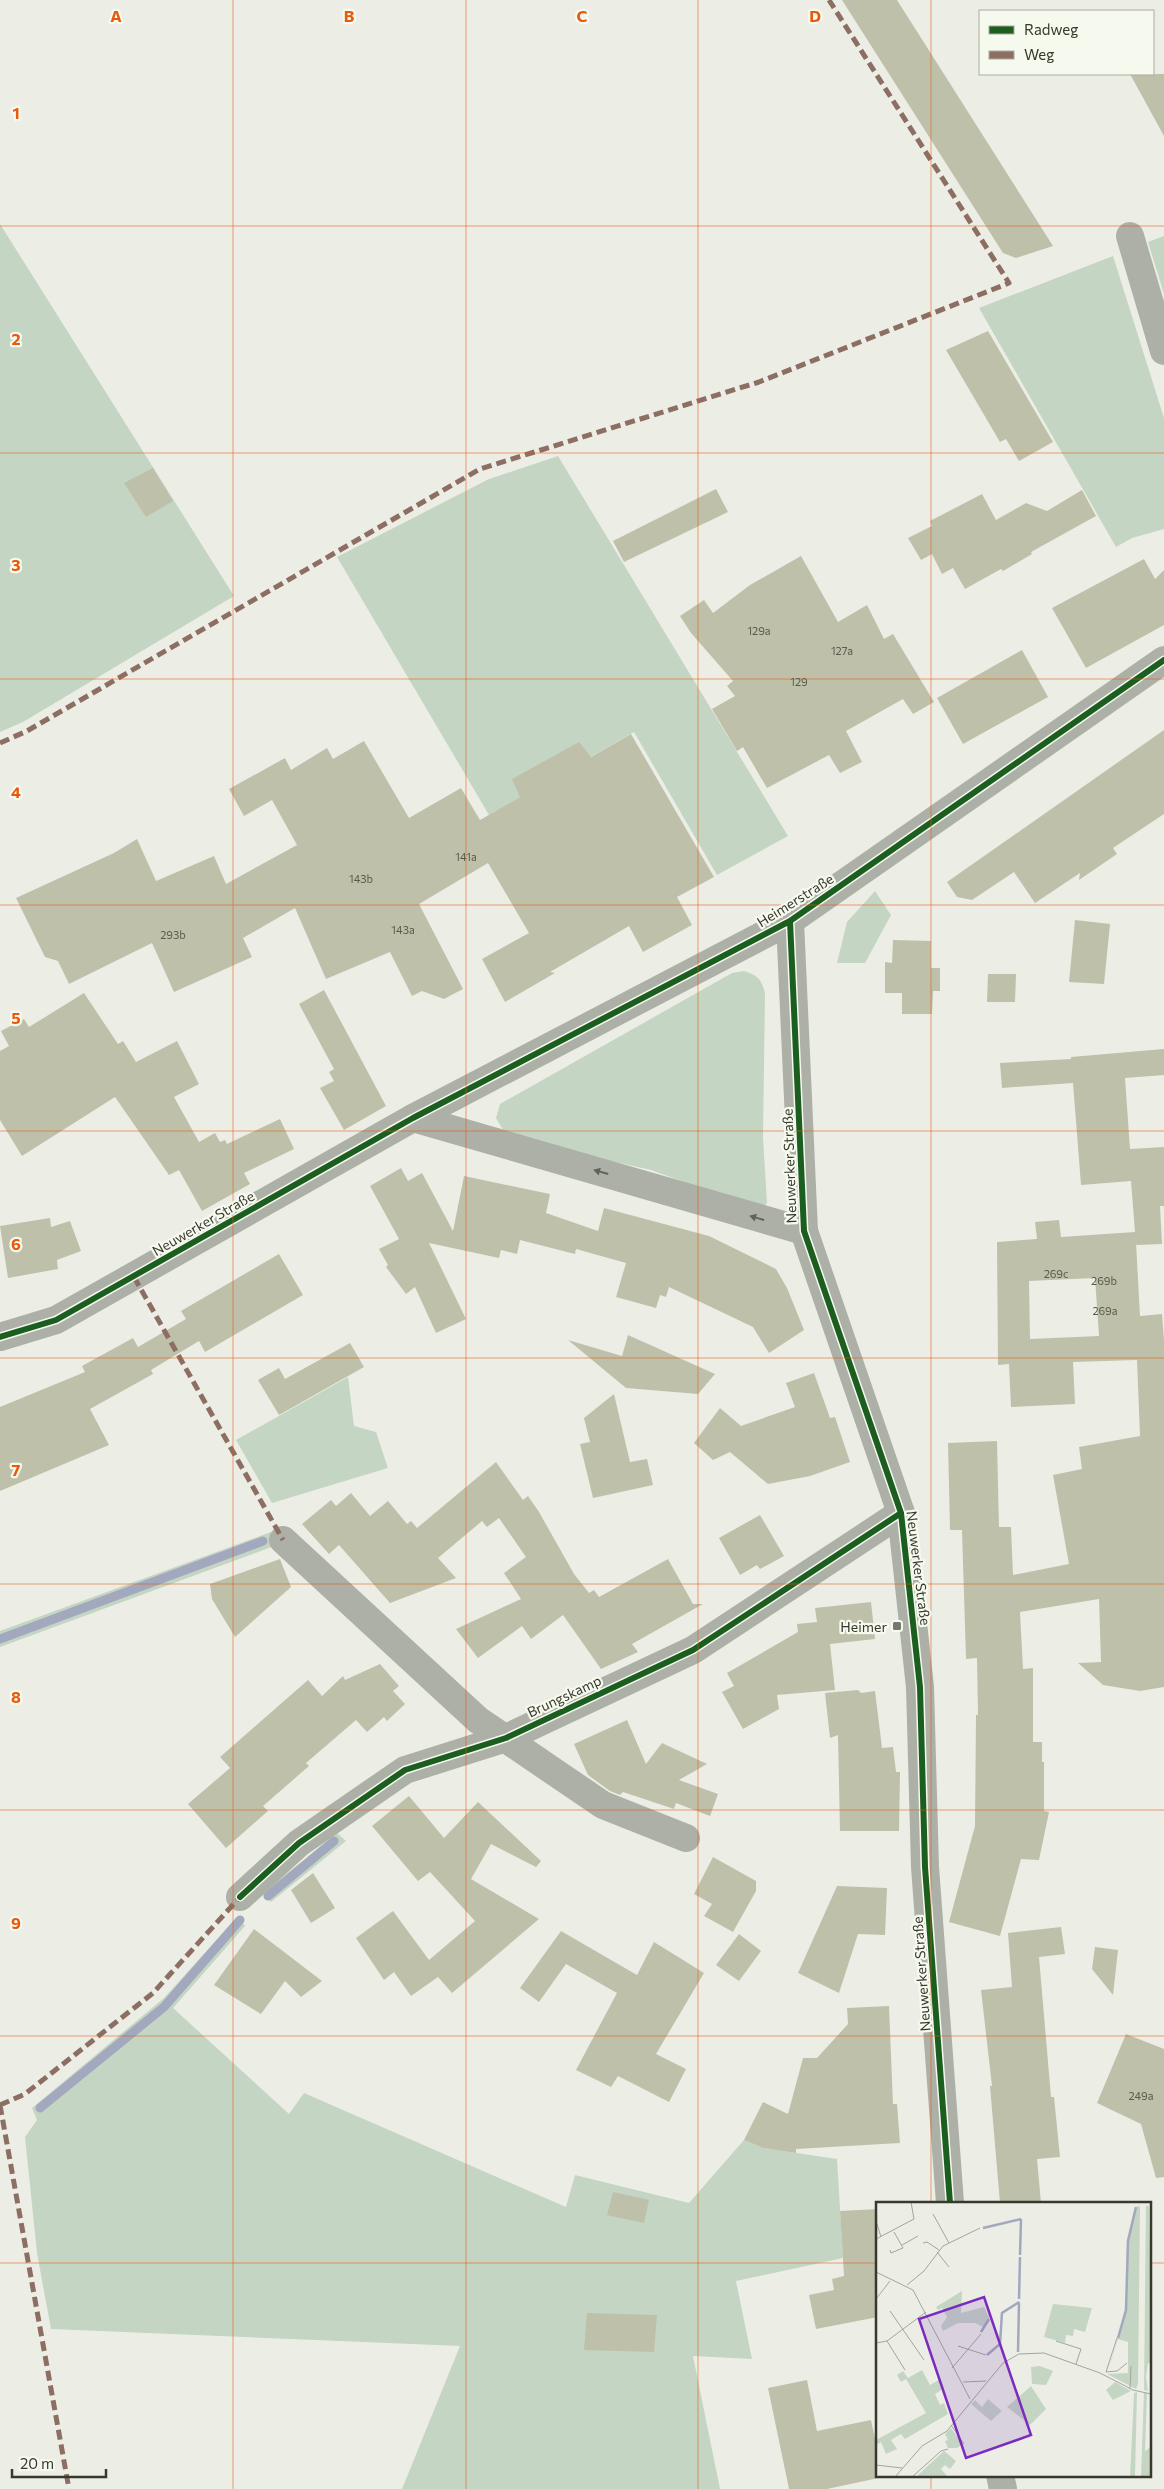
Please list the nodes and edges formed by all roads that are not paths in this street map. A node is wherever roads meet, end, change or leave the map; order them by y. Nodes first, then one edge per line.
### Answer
1 (1130, 236) dead end
2 (1164, 351) edge
3 (1164, 660) edge
4 (790, 921) junction
5 (414, 1118) junction
6 (804, 1231) junction
7 (0, 1337) edge
8 (901, 1512) junction
9 (283, 1540) dead end
10 (506, 1738) junction
11 (686, 1838) dead end
12 (240, 1898) dead end
13 (950, 2202) edge
14 (1000, 2476) edge
15 (1003, 2489) edge

1 - 2 street
3 - 4 street, Heimerstraße
4 - 5 street, Heimerstraße
4 - 6 street, Neuwerker Straße
6 -> 5 street, Neuwerker Straße
5 - 7 street, Neuwerker Straße
6 - 8 street, Neuwerker Straße
8 - 10 street, Brungskamp
8 - 13 street, Neuwerker Straße
9 - 10 street
10 - 11 street
10 - 12 street, Brungskamp
14 - 15 street

